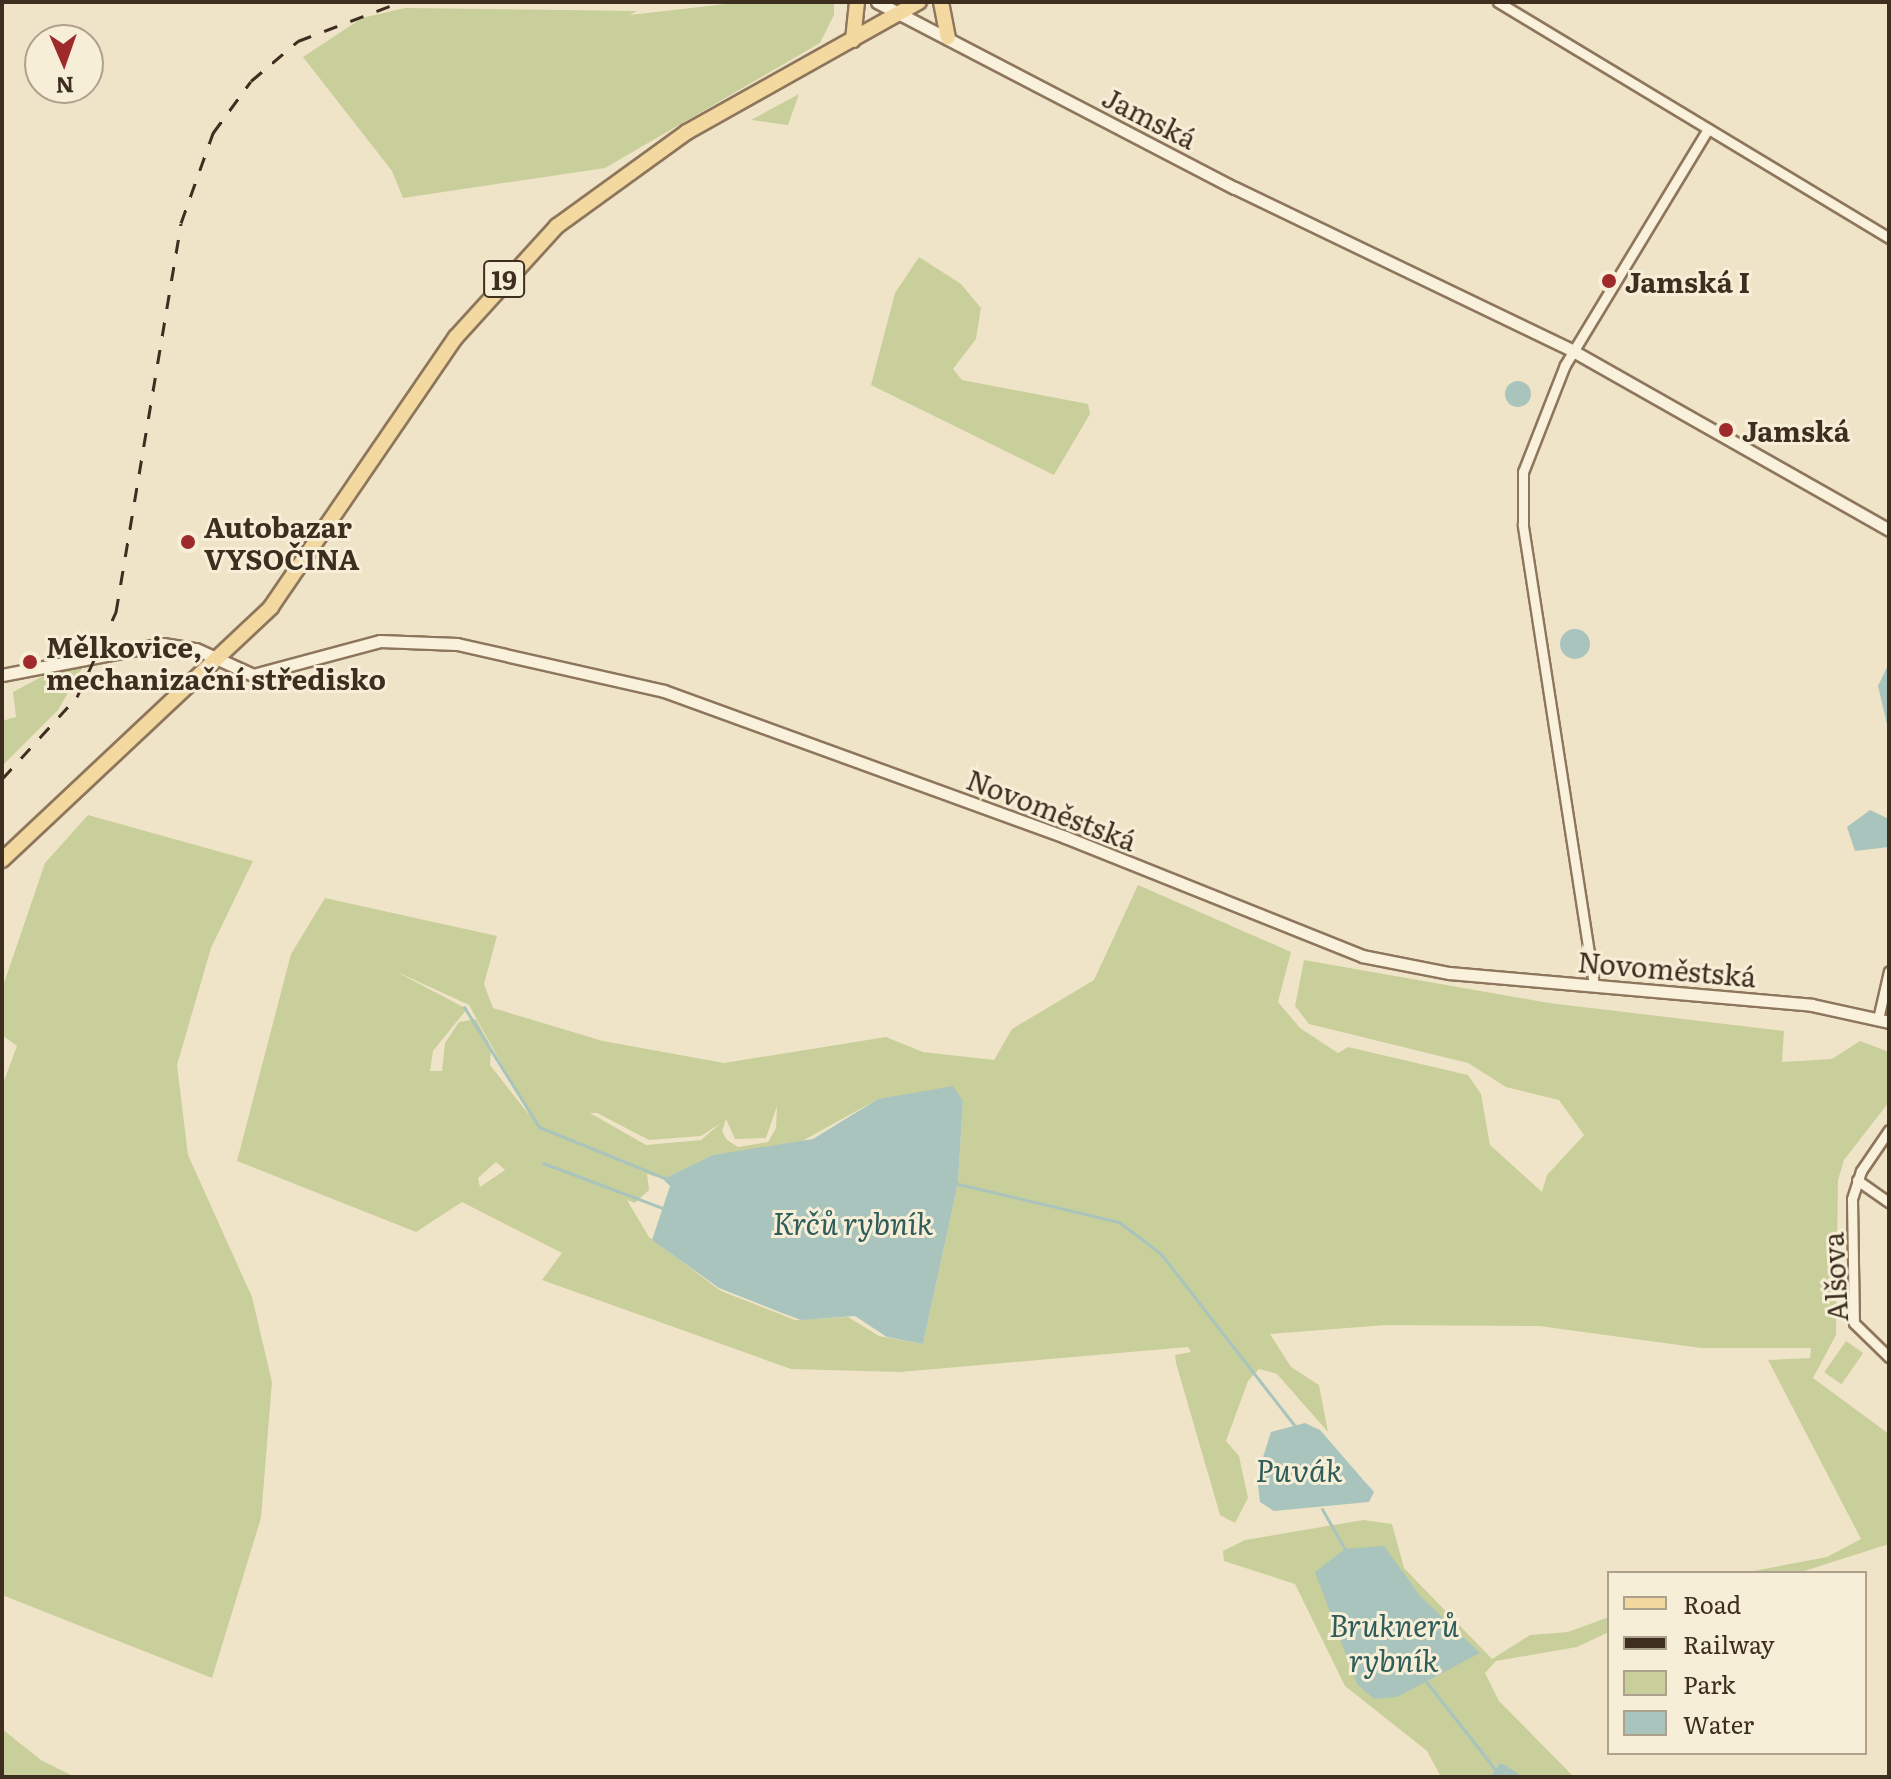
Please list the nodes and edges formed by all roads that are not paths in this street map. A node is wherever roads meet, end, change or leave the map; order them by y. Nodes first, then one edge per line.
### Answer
1 (857, 2) edge
2 (877, 2) edge
3 (919, 2) edge
4 (941, 2) edge
5 (1498, 2) edge
6 (901, 12) junction
7 (948, 37) junction
8 (853, 40) junction
9 (1708, 129) junction
10 (1889, 238) edge
11 (1573, 351) junction
12 (1889, 530) edge
13 (218, 662) junction
14 (2, 675) edge
15 (2, 860) edge
16 (1889, 971) edge
17 (1594, 985) junction
18 (1884, 1020) edge
19 (1889, 1130) edge
20 (1857, 1180) junction
21 (1889, 1202) edge
22 (1889, 1357) edge

1 - 8 main road
2 - 6 street, Jamská
3 - 6 main road, 19
4 - 7 main road
5 - 9 street
6 - 7 street, Jamská
6 - 8 main road, 19
7 - 11 street, Jamská
8 - 13 main road, 19
9 - 10 street
9 - 11 street
11 - 12 street, Jamská
11 - 17 street
13 - 14 street, Novoměstská
13 - 15 main road, 19
13 - 17 street, Novoměstská
16 - 18 street, Novoměstská
17 - 18 street, Novoměstská
19 - 20 street
20 - 21 street
20 - 22 street, Alšova

